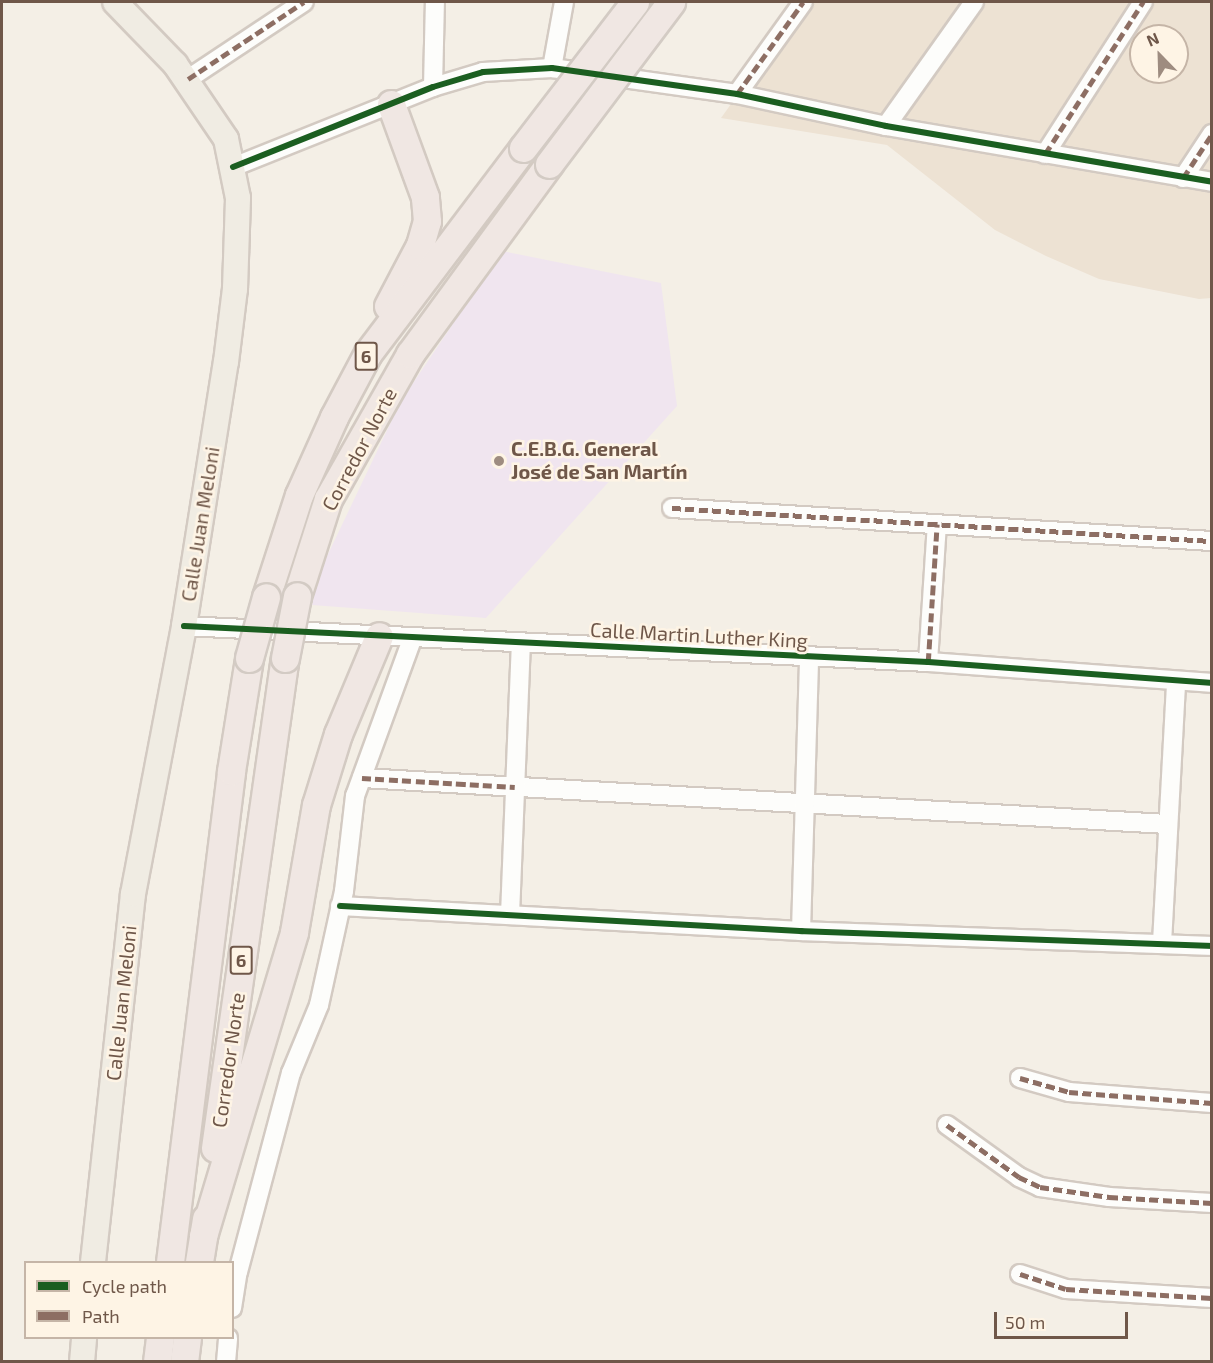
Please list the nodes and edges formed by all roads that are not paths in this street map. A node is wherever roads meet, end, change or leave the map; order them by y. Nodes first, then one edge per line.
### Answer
1 (115, 2) edge
2 (304, 2) edge
3 (435, 2) edge
4 (564, 2) edge
5 (635, 2) edge
6 (671, 2) edge
7 (802, 2) edge
8 (974, 2) edge
9 (1143, 2) edge
10 (552, 69) junction
11 (188, 79) junction
12 (433, 87) junction
13 (737, 94) junction
14 (391, 104) junction
15 (886, 126) junction
16 (1212, 134) edge
17 (1045, 154) junction
18 (233, 167) junction
19 (1183, 178) junction
20 (1212, 182) edge
21 (368, 353) junction
22 (672, 508) dead end
23 (937, 524) junction
24 (1212, 541) edge
25 (184, 626) junction
26 (379, 636) junction
27 (413, 638) junction
28 (522, 643) junction
29 (809, 657) junction
30 (928, 662) junction
31 (1176, 681) junction
32 (1212, 683) edge
33 (362, 778) junction
34 (515, 788) junction
35 (805, 804) junction
36 (1168, 824) junction
37 (340, 906) junction
38 (510, 915) junction
39 (801, 931) junction
40 (1162, 943) junction
41 (1212, 946) edge
42 (1020, 1078) dead end
43 (1212, 1104) edge
44 (947, 1125) dead end
45 (1212, 1203) edge
46 (203, 1236) junction
47 (93, 1261) edge
48 (170, 1261) edge
49 (199, 1261) edge
50 (1020, 1274) dead end
51 (234, 1296) edge
52 (1212, 1298) edge
53 (84, 1339) edge
54 (160, 1339) edge
55 (187, 1339) edge
56 (228, 1339) edge
57 (82, 1362) edge
58 (158, 1362) edge
59 (184, 1362) edge
60 (226, 1362) edge

1 - 11 main road, Calle Juan Meloni
2 - 11 street
3 - 12 street
4 - 10 street
5 - 21 highway, Corredor Norte / 6, bridge
6 - 46 highway, Corredor Norte / 6, bridge
7 - 13 street
8 - 15 street
9 - 17 street
10 - 12 street
10 - 13 street
11 - 18 main road, Calle Juan Meloni
12 - 14 street
13 - 15 street
14 - 18 street
14 - 21 highway
15 - 17 street
16 - 19 street
17 - 19 street
18 - 25 main road, Calle Juan Meloni
19 - 20 street
21 - 48 highway, Corredor Norte / 6, bridge
22 - 23 street
23 - 24 street
23 - 30 street
25 - 26 street, Calle Martin Luther King
25 - 47 main road, Calle Juan Meloni
26 - 27 street, Calle Martin Luther King
26 - 46 highway
27 - 28 street, Calle Martin Luther King
27 - 33 street
28 - 29 street, Calle Martin Luther King
28 - 34 street
29 - 30 street, Calle Martin Luther King
29 - 35 street
30 - 31 street, Calle Martin Luther King
31 - 32 street, Calle Martin Luther King
31 - 36 street
33 - 34 street
33 - 37 street
34 - 35 street
34 - 38 street
35 - 36 street
35 - 39 street
36 - 40 street
37 - 38 street
37 - 51 street
38 - 39 street
39 - 40 street
40 - 41 street
42 - 43 street
44 - 45 street
46 - 49 highway, Corredor Norte / 6
50 - 52 street
53 - 57 main road
54 - 58 highway
55 - 59 highway
56 - 60 street

